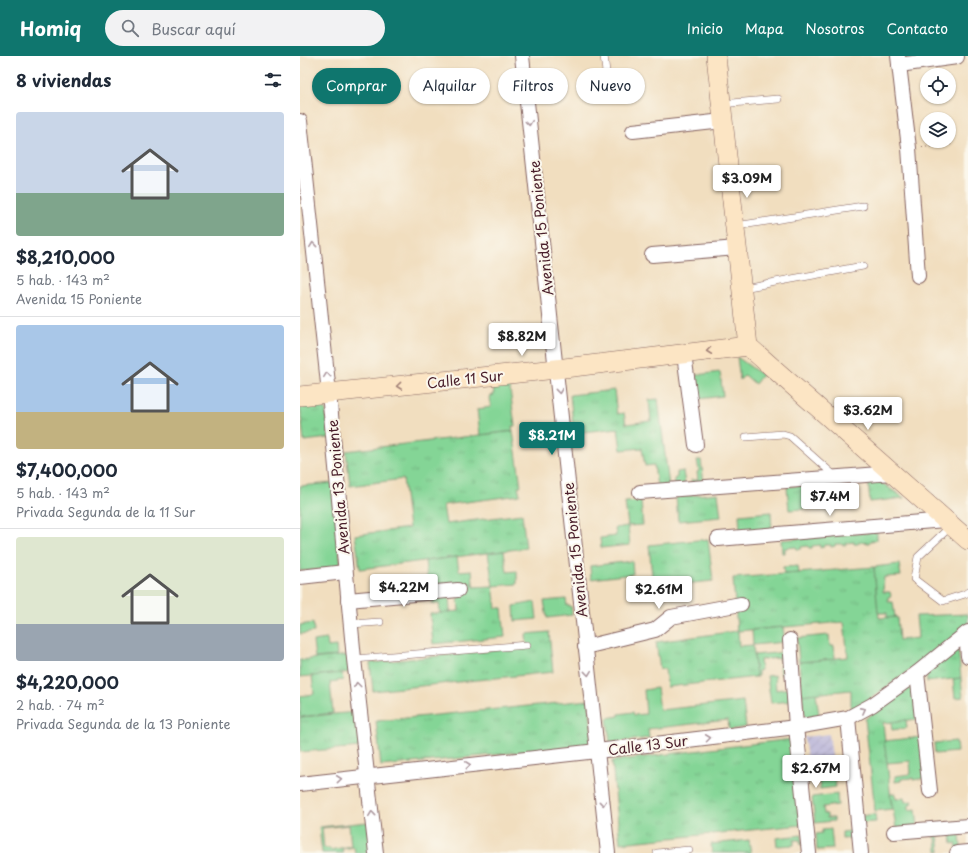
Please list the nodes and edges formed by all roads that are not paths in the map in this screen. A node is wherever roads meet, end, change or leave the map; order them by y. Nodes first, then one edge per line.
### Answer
1 (522, 56) edge
2 (604, 56) edge
3 (716, 56) edge
4 (957, 57) edge
5 (898, 61) edge
6 (606, 68) edge
7 (778, 99) dead end
8 (722, 113) junction
9 (300, 121) edge
10 (633, 131) dead end
11 (862, 206) dead end
12 (735, 226) junction
13 (737, 248) junction
14 (652, 255) dead end
15 (863, 266) dead end
16 (918, 276) dead end
17 (741, 288) junction
18 (748, 346) junction
19 (684, 354) junction
20 (556, 369) junction
21 (329, 393) junction
22 (300, 396) edge
23 (746, 437) dead end
24 (696, 445) dead end
25 (892, 473) junction
26 (836, 477) junction
27 (640, 492) dead end
28 (948, 523) junction
29 (718, 540) dead end
30 (968, 540) edge
31 (346, 572) junction
32 (300, 576) edge
33 (458, 590) dead end
34 (968, 592) edge
35 (348, 600) junction
36 (741, 604) dead end
37 (380, 622) dead end
38 (350, 624) junction
39 (967, 633) edge
40 (790, 640) dead end
41 (527, 645) dead end
42 (585, 647) junction
43 (968, 656) edge
44 (354, 659) junction
45 (917, 673) junction
46 (848, 718) junction
47 (796, 727) junction
48 (597, 751) junction
49 (368, 776) junction
50 (300, 784) edge
51 (930, 790) dead end
52 (968, 826) edge
53 (894, 832) dead end
54 (689, 850) dead end
55 (968, 852) edge
56 (376, 853) edge
57 (608, 853) edge
58 (657, 853) edge
59 (809, 853) edge
60 (861, 853) edge
61 (957, 853) edge

1 -> 20 street, Avenida 15 Poniente
2 - 6 lane
3 - 8 main road
4 - 5 street
5 - 16 street
7 - 8 lane
8 - 10 street
8 - 12 main road
21 -> 9 street, Avenida 13 Poniente
11 - 12 lane
12 - 13 main road
13 - 14 street
13 - 17 main road
15 - 17 lane
17 - 18 main road
18 -> 19 main road, Calle 11 Sur
18 - 25 main road
19 - 20 main road, Calle 11 Sur
19 - 24 street
20 -> 21 main road, Calle 11 Sur
20 -> 42 street, Avenida 15 Poniente
21 - 22 main road, Calle 11 Sur
21 - 31 street, Avenida 13 Poniente
23 - 26 lane
25 - 26 street
25 - 28 main road
26 - 27 street
28 - 29 street
28 - 30 main road
28 - 34 lane
31 - 32 street
31 - 35 street, Avenida 13 Poniente
33 - 35 street
35 - 38 street, Avenida 13 Poniente
36 - 42 street
37 - 38 lane
38 - 44 street, Avenida 13 Poniente
39 - 43 street
39 - 45 street, Calle 13 Sur
40 - 47 street
41 - 44 lane
42 -> 48 street, Avenida 15 Poniente
49 -> 44 street, Avenida 13 Poniente
46 -> 45 street, Calle 13 Sur
45 - 51 street
46 - 47 street, Calle 13 Sur
46 - 60 street
48 -> 47 street, Calle 13 Sur
47 - 59 street
49 -> 48 street, Calle 13 Sur
48 -> 57 street, Avenida 15 Poniente
50 -> 49 street, Calle 13 Sur
56 -> 49 street, Avenida 13 Poniente
52 - 53 street
54 - 58 lane
55 - 61 street

